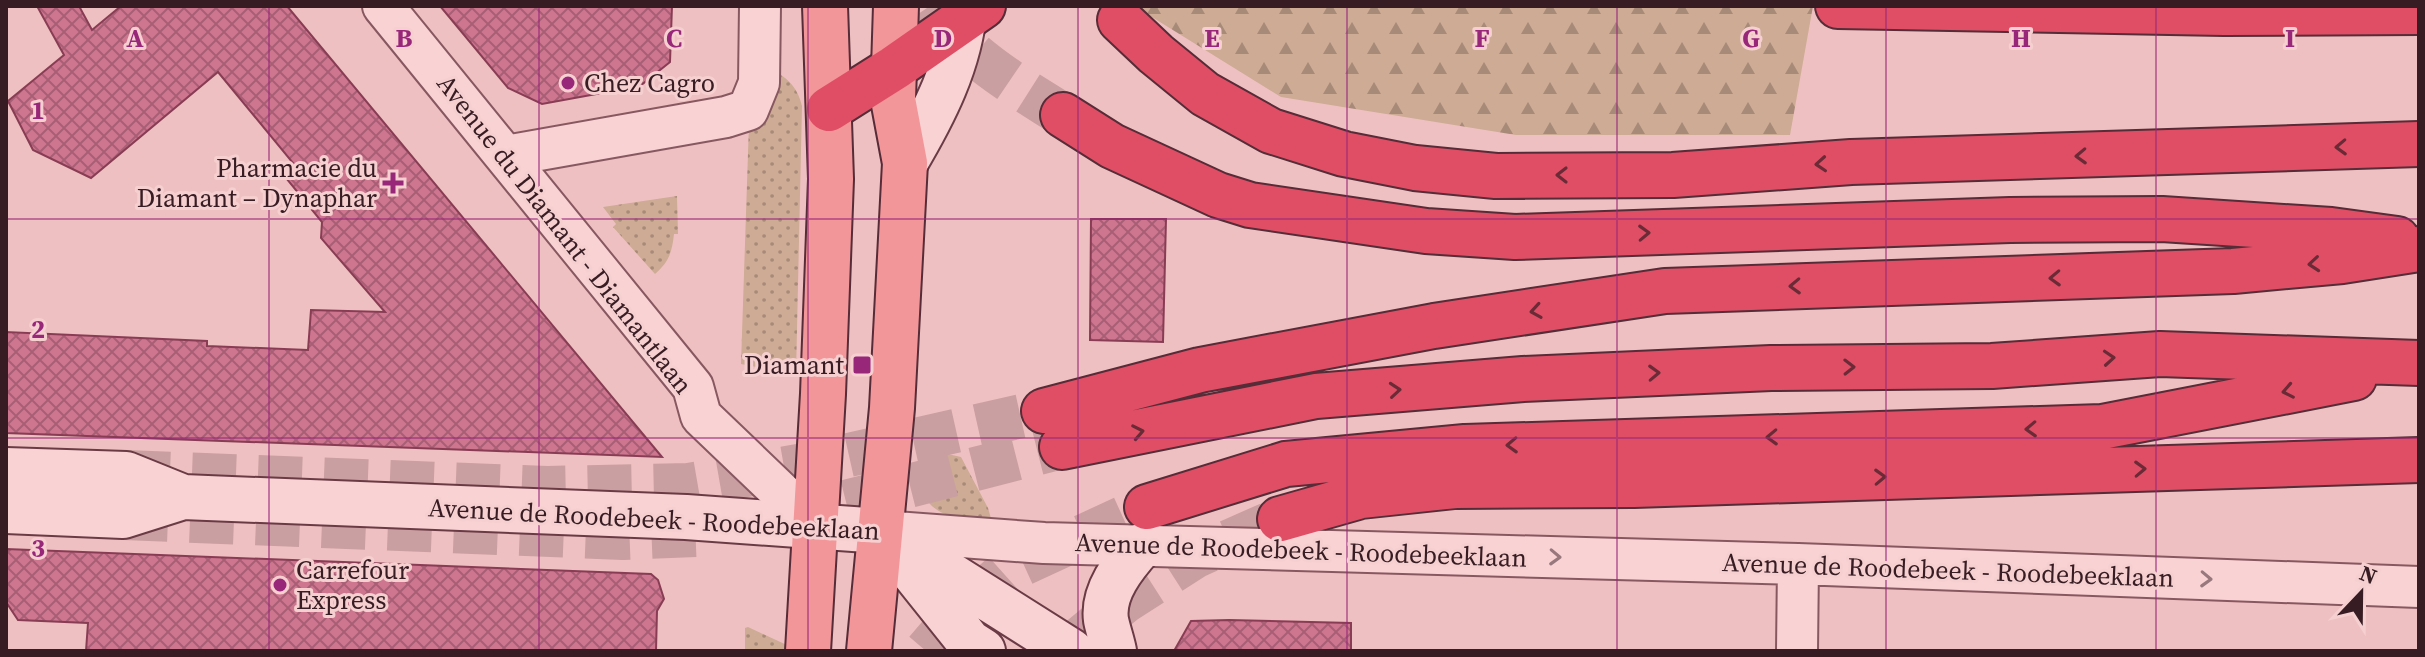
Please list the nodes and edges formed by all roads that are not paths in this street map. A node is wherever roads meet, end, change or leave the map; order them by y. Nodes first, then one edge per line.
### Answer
1 (383, 6) edge
2 (760, 6) edge
3 (825, 6) edge
4 (896, 6) edge
5 (1838, 6) edge
6 (971, 11) edge
7 (2419, 12) edge
8 (1120, 20) dead end
9 (894, 68) junction
10 (829, 109) junction
11 (1063, 115) tunnel mouth
12 (2419, 144) edge
13 (505, 156) junction
14 (905, 163) junction
15 (2419, 241) edge
16 (2419, 249) edge
17 (2419, 363) edge
18 (2419, 460) edge
19 (6, 470) edge
20 (183, 497) junction
21 (6, 511) edge
22 (1280, 519) tunnel mouth
23 (816, 526) junction
24 (1144, 527) junction
25 (881, 531) junction
26 (1798, 564) junction
27 (2419, 587) edge
28 (808, 651) edge
29 (869, 651) edge
30 (983, 651) edge
31 (1071, 651) edge
32 (1114, 651) edge
33 (1797, 651) edge

1 - 13 street, Avenue du Diamant - Diamantlaan
2 - 13 street
3 - 10 main road
4 - 9 main road
5 - 7 highway
6 - 9 highway
6 - 14 main road
12 -> 8 highway
9 - 10 highway
9 - 14 main road
10 - 23 main road
11 -> 15 highway
13 - 23 street, Avenue du Diamant - Diamantlaan
14 - 25 main road
16 -> 17 highway
17 -> 24 highway
22 -> 18 highway
19 - 20 main road, Avenue de Roodebeek - Roodebeeklaan
20 - 21 main road, Avenue de Roodebeek - Roodebeeklaan
20 - 23 main road, Avenue de Roodebeek - Roodebeeklaan
23 - 25 main road, Avenue de Roodebeek - Roodebeeklaan
23 - 28 main road
24 - 25 street, Avenue de Roodebeek - Roodebeeklaan
24 -> 26 street, Avenue de Roodebeek - Roodebeeklaan
24 - 32 main road
25 - 29 main road
25 - 30 main road
25 - 31 main road
26 -> 27 street, Avenue de Roodebeek - Roodebeeklaan
26 - 33 street

